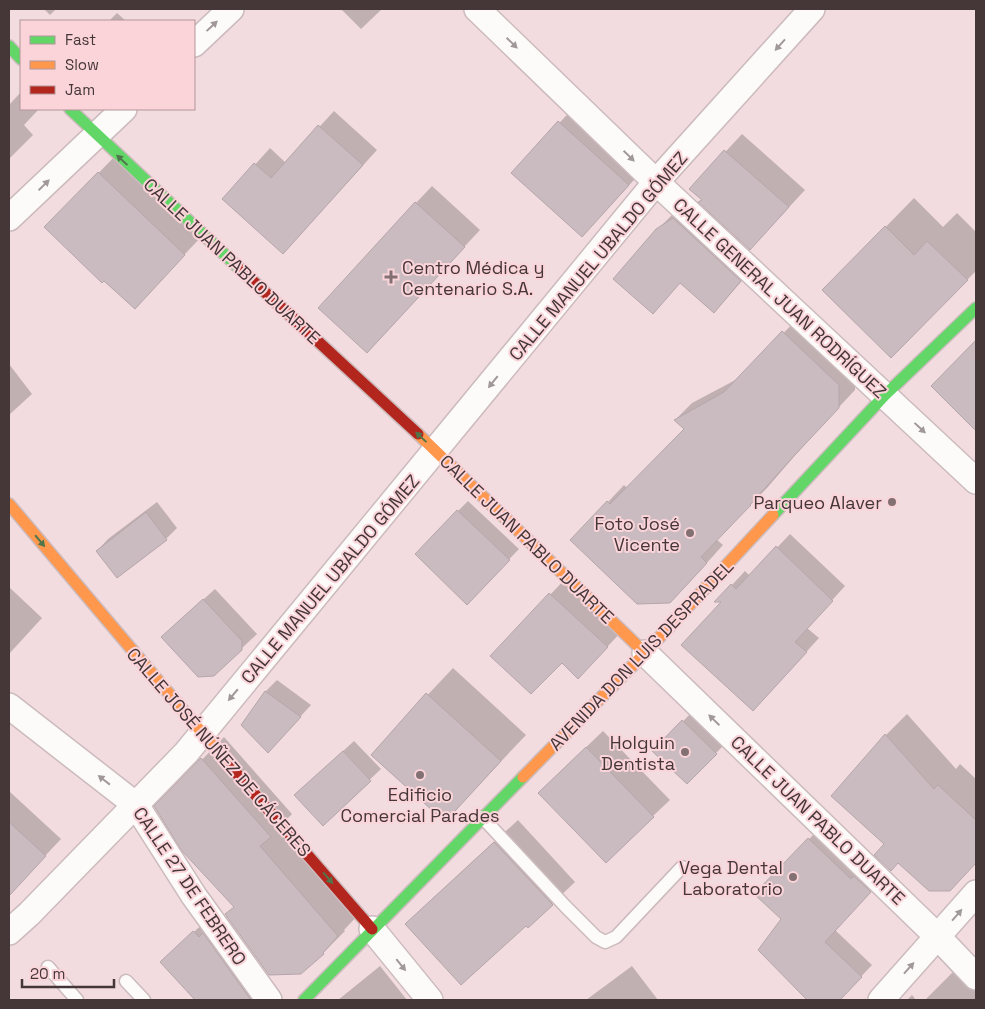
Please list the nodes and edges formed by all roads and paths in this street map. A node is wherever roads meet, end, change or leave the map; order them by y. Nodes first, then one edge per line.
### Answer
1 (231, 9) edge
2 (477, 9) edge
3 (812, 9) edge
4 (195, 43) edge
5 (9, 46) edge
6 (20, 58) edge
7 (71, 110) edge
8 (123, 110) edge
9 (96, 135) junction
10 (656, 182) junction
11 (9, 218) edge
12 (976, 308) edge
13 (885, 395) junction
14 (436, 451) junction
15 (976, 481) edge
16 (9, 504) edge
17 (645, 653) junction
18 (9, 706) edge
19 (202, 733) junction
20 (136, 806) junction
21 (482, 817) junction
22 (682, 868) dead end
23 (976, 893) edge
24 (372, 929) junction
25 (9, 932) edge
26 (938, 937) junction
27 (48, 967) dead end
28 (976, 976) edge
29 (126, 981) dead end
30 (77, 1000) edge
31 (144, 1000) edge
32 (269, 1000) edge
33 (304, 1000) edge
34 (430, 1000) edge
35 (881, 1000) edge

4 -> 1 street
2 -> 10 street, CALLE GENERAL JUAN RODRÍGUEZ
3 -> 10 street, CALLE MANUEL UBALDO GÓMEZ
5 - 6 main road
7 - 9 main road, CALLE JUAN PABLO DUARTE
8 - 9 street
11 -> 9 street
14 -> 9 main road, CALLE JUAN PABLO DUARTE
10 - 13 street, CALLE GENERAL JUAN RODRÍGUEZ
10 -> 14 street, CALLE MANUEL UBALDO GÓMEZ
12 - 13 main road, AVENIDA DON LUIS DESPRADEL
13 -> 15 street, CALLE GENERAL JUAN RODRÍGUEZ
13 - 17 main road, AVENIDA DON LUIS DESPRADEL
14 - 17 main road, CALLE JUAN PABLO DUARTE
14 -> 19 street, CALLE MANUEL UBALDO GÓMEZ
16 -> 19 main road, CALLE JOSÉ NÚÑEZ DE CÁCERES
17 - 21 main road, AVENIDA DON LUIS DESPRADEL
26 -> 17 street, CALLE JUAN PABLO DUARTE
20 -> 18 street, CALLE 27 DE FEBRERO
19 - 20 street, CALLE MANUEL UBALDO GÓMEZ
19 -> 24 main road, CALLE JOSÉ NÚÑEZ DE CÁCERES
20 - 25 street, CALLE MANUEL UBALDO GÓMEZ
20 - 32 street, CALLE 27 DE FEBRERO
21 - 22 lane
21 - 24 main road, AVENIDA DON LUIS DESPRADEL
26 -> 23 street
24 - 33 main road, AVENIDA DON LUIS DESPRADEL
24 -> 34 street, CALLE JOSÉ NÚÑEZ DE CÁCERES
26 - 28 street, CALLE JUAN PABLO DUARTE
35 -> 26 street
27 - 30 lane
29 - 31 lane

